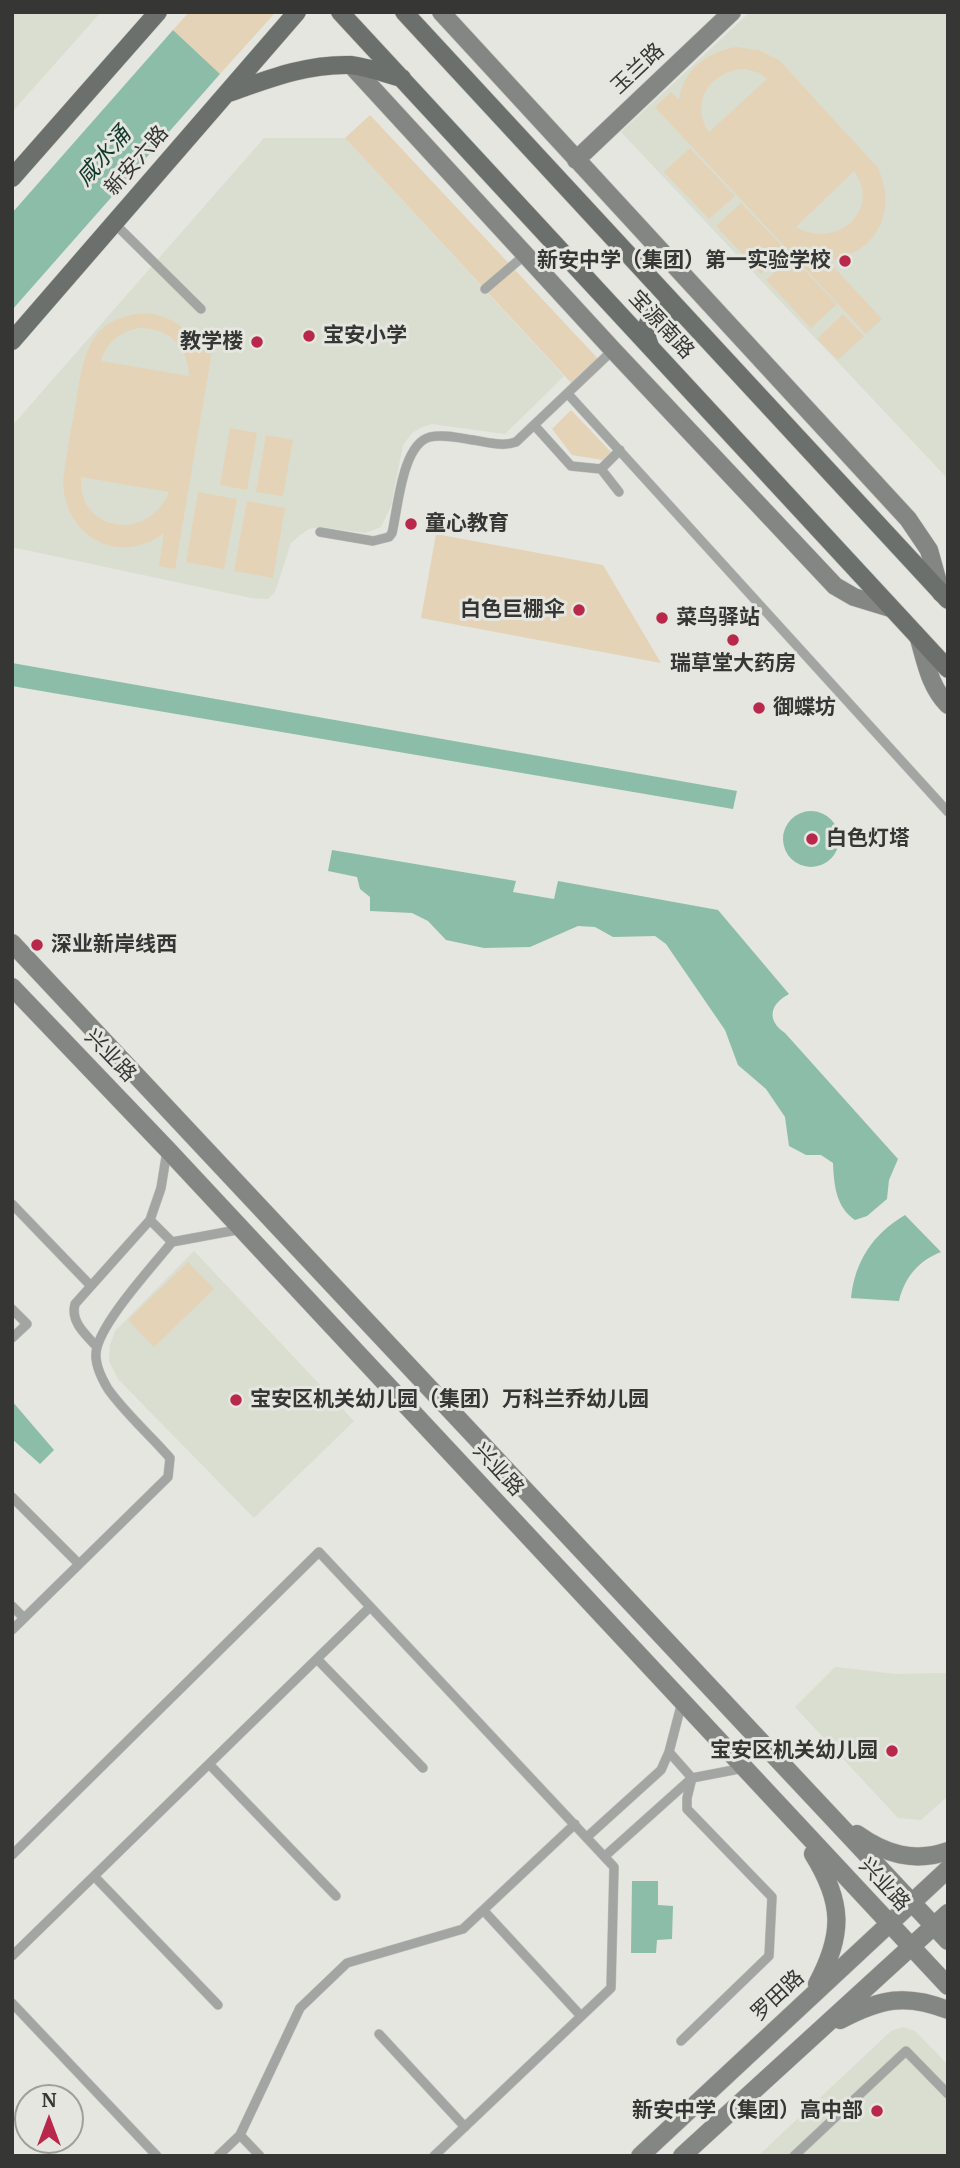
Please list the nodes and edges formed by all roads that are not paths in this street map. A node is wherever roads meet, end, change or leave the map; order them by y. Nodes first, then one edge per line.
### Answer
1 (158, 12) edge
2 (297, 12) edge
3 (340, 12) edge
4 (404, 12) edge
5 (420, 12) edge
6 (441, 12) edge
7 (732, 12) edge
8 (148, 20) edge
9 (435, 46) junction
10 (351, 65) junction
11 (403, 78) junction
12 (226, 94) junction
13 (576, 160) junction
14 (12, 178) edge
15 (114, 223) junction
16 (526, 254) junction
17 (485, 289) dead end
18 (201, 309) dead end
19 (686, 318) junction
20 (12, 341) edge
21 (650, 346) junction
22 (613, 350) junction
23 (568, 394) junction
24 (535, 426) junction
25 (620, 450) junction
26 (601, 469) junction
27 (619, 492) dead end
28 (320, 532) dead end
29 (945, 596) edge
30 (890, 608) junction
31 (919, 639) junction
32 (948, 669) edge
33 (948, 705) edge
34 (948, 812) edge
35 (12, 943) edge
36 (12, 987) edge
37 (162, 1103) junction
38 (142, 1123) junction
39 (167, 1149) junction
40 (12, 1204) edge
41 (150, 1220) junction
42 (242, 1229) junction
43 (172, 1242) junction
44 (90, 1285) junction
45 (12, 1309) edge
46 (12, 1338) edge
47 (97, 1347) junction
48 (12, 1497) edge
49 (79, 1564) junction
50 (12, 1606) edge
51 (370, 1607) junction
52 (24, 1618) junction
53 (12, 1630) edge
54 (317, 1658) junction
55 (682, 1701) junction
56 (669, 1752) junction
57 (209, 1764) junction
58 (423, 1768) dead end
59 (745, 1768) junction
60 (692, 1778) junction
61 (822, 1806) junction
62 (796, 1823) junction
63 (575, 1824) junction
64 (587, 1837) junction
65 (948, 1851) edge
66 (12, 1855) edge
67 (605, 1856) junction
68 (948, 1869) edge
69 (94, 1876) junction
70 (336, 1896) dead end
71 (912, 1903) junction
72 (484, 1910) junction
73 (948, 1913) edge
74 (889, 1924) junction
75 (934, 1926) junction
76 (948, 1941) edge
77 (911, 1947) junction
78 (12, 1956) edge
79 (948, 1986) edge
80 (12, 2003) edge
81 (218, 2005) dead end
82 (798, 2009) junction
83 (948, 2010) edge
84 (582, 2016) junction
85 (819, 2031) junction
86 (379, 2034) dead end
87 (681, 2041) dead end
88 (948, 2094) edge
89 (465, 2127) junction
90 (240, 2135) junction
91 (157, 2156) edge
92 (218, 2156) edge
93 (260, 2156) edge
94 (434, 2156) edge
95 (640, 2156) edge
96 (682, 2156) edge
97 (794, 2156) edge

1 - 8 main road
2 - 12 main road, 新安六路
3 - 11 main road, 宝源南路
4 - 9 main road, 宝源南路
5 - 9 main road
6 - 13 main road
7 - 13 main road, 玉兰路
8 - 14 main road
9 - 19 main road, 宝源南路
10 - 11 main road
10 - 12 main road
10 - 16 main road
11 - 21 main road, 宝源南路
12 - 15 main road, 新安六路
13 - 29 main road
15 - 18 lane
15 - 20 main road, 新安六路
16 - 17 lane
16 - 22 main road
19 - 21 main road
19 - 29 main road, 宝源南路
21 - 30 main road, 宝源南路
22 - 23 lane
22 - 30 main road
23 - 24 lane
23 - 25 lane
24 - 26 lane
24 - 28 lane
25 - 26 lane
25 - 34 lane
26 - 27 lane
30 - 31 main road, 宝源南路
31 - 32 main road, 宝源南路
31 - 33 main road
35 - 37 main road, 兴业路
36 - 38 main road, 兴业路
37 - 38 main road
37 - 61 main road, 兴业路
38 - 39 main road, 兴业路
39 - 41 lane
39 - 42 main road, 兴业路
40 - 44 lane
41 - 43 lane
41 - 44 lane
42 - 43 lane
42 - 55 main road, 兴业路
43 - 47 lane
44 - 47 lane
45 - 46 lane
47 - 49 lane
48 - 49 lane
49 - 52 lane
50 - 52 lane
51 - 54 lane
51 - 63 lane
51 - 66 lane
52 - 53 lane
54 - 57 lane
54 - 58 lane
55 - 56 lane
55 - 59 main road, 兴业路
56 - 60 lane
56 - 64 lane
57 - 69 lane
57 - 70 lane
59 - 60 lane
59 - 62 main road, 兴业路
60 - 67 lane
60 - 87 lane
61 - 65 main road
61 - 71 main road, 兴业路
62 - 74 main road, 兴业路
62 - 82 main road
63 - 64 lane
63 - 72 lane
64 - 67 lane
67 - 84 lane
68 - 71 main road, 罗田路
69 - 78 lane
69 - 81 lane
71 - 74 main road, 罗田路
71 - 75 main road, 兴业路
72 - 84 lane
72 - 90 lane
73 - 75 main road
74 - 77 main road, 兴业路
74 - 82 main road, 罗田路
75 - 76 main road, 兴业路
75 - 77 main road
77 - 79 main road, 兴业路
77 - 85 main road
80 - 91 lane
82 - 95 main road, 罗田路
83 - 85 main road
84 - 89 lane
85 - 96 main road
86 - 89 lane
88 - 97 lane
89 - 94 lane
90 - 92 lane
90 - 93 lane

